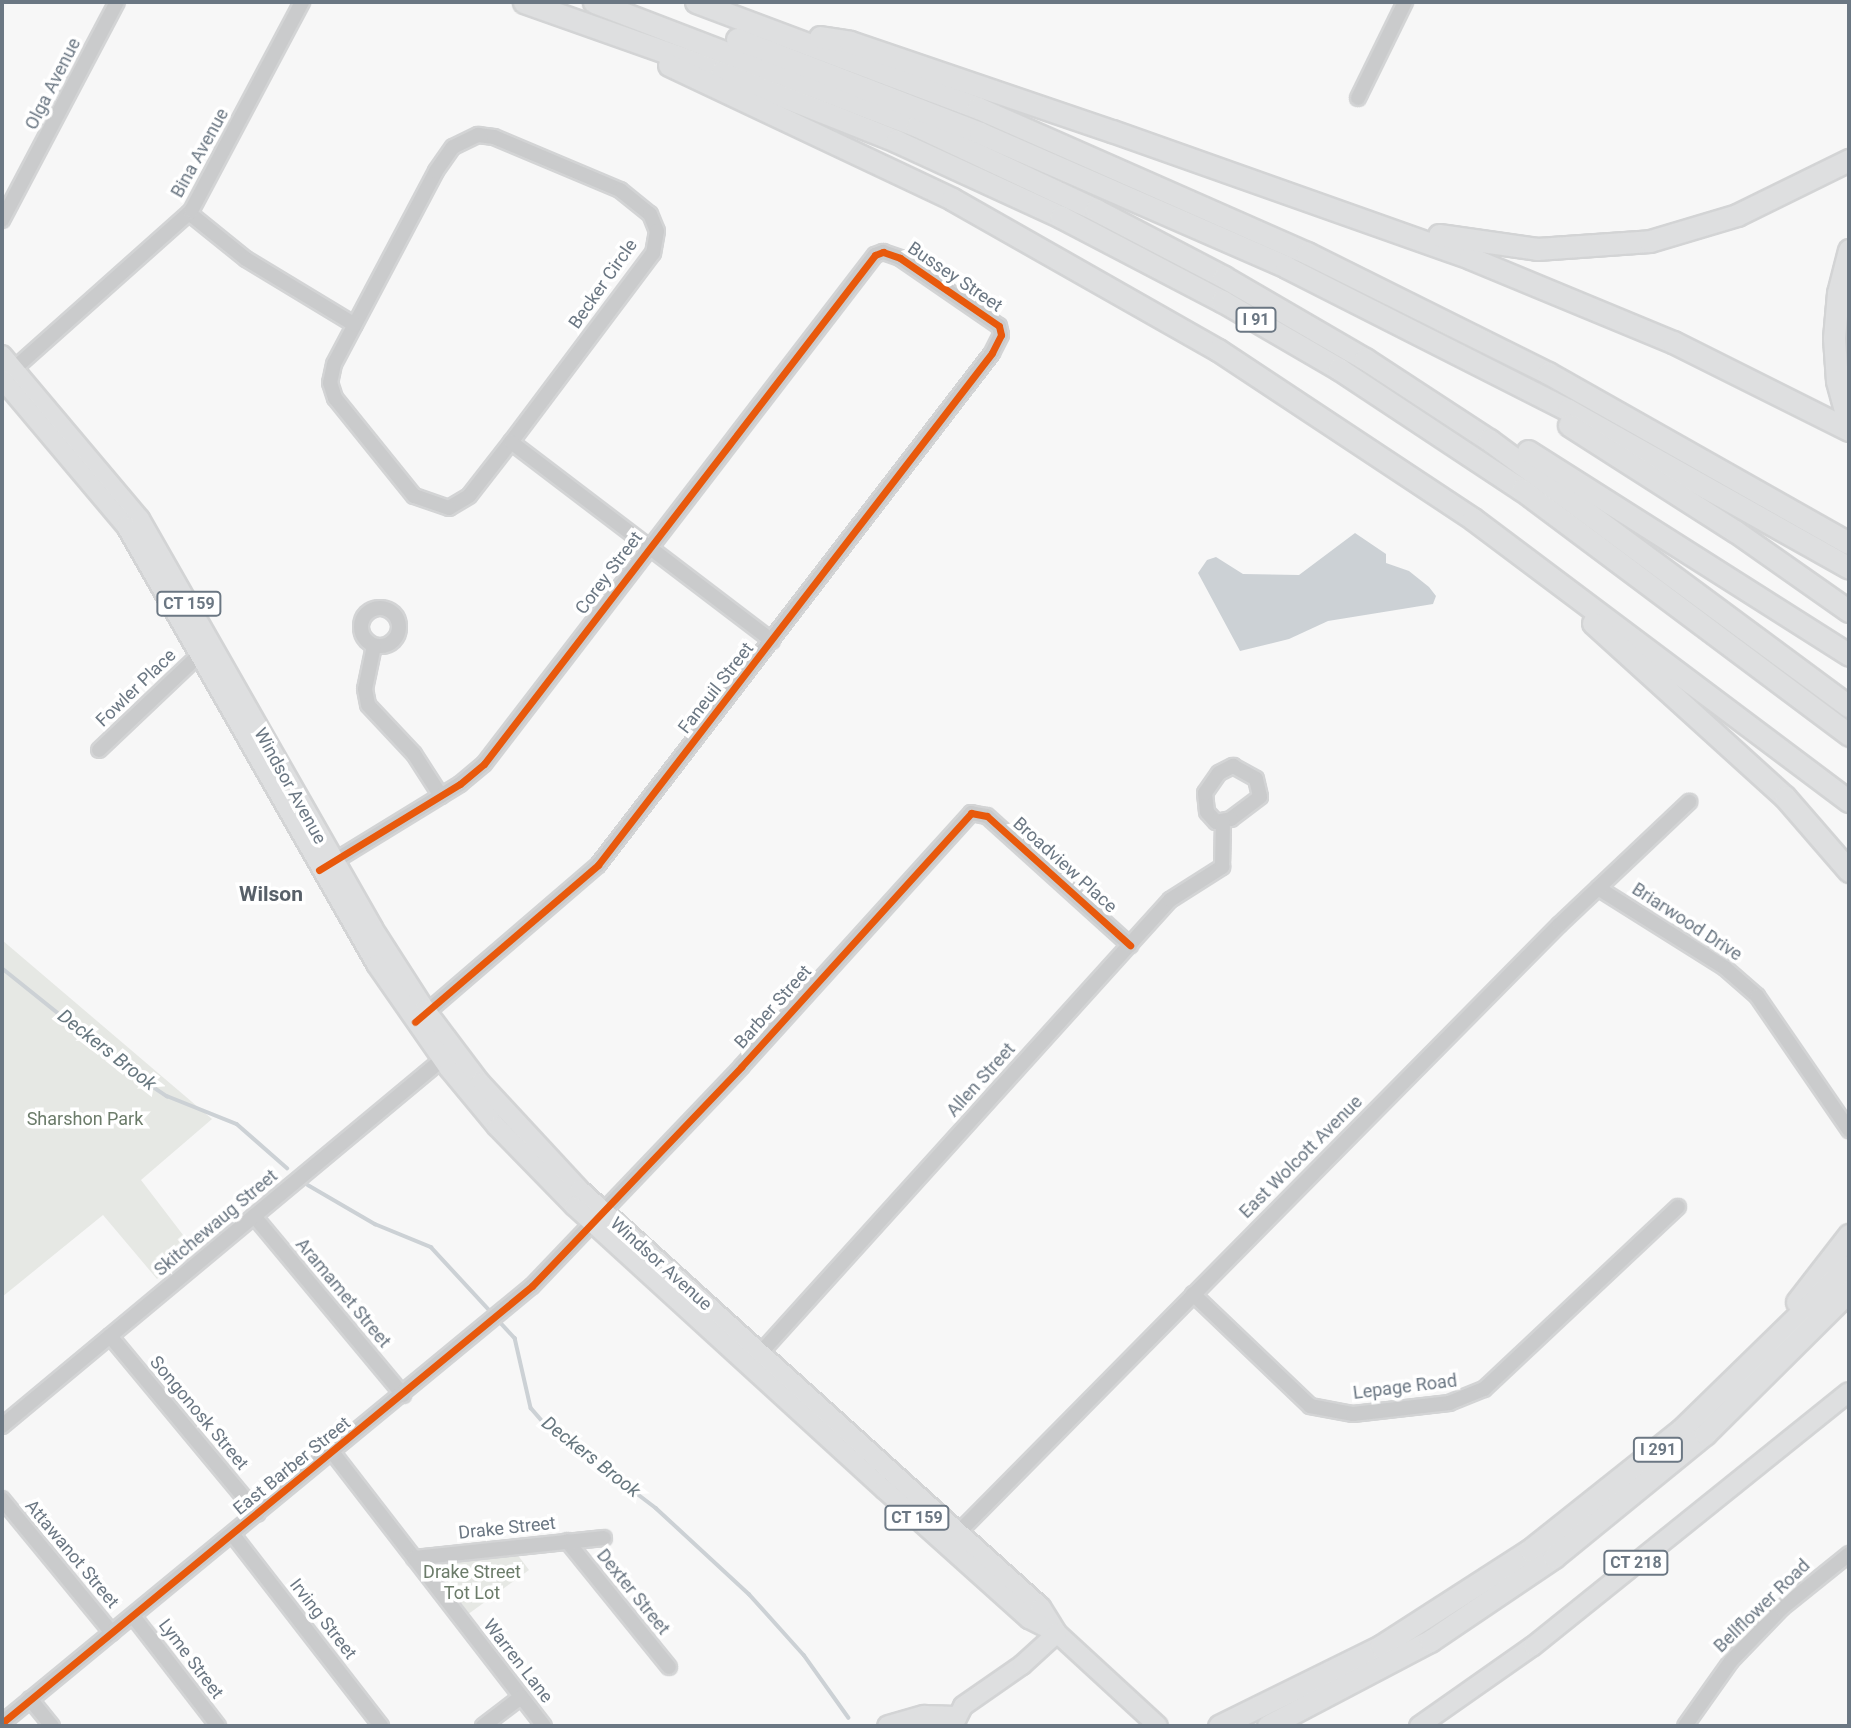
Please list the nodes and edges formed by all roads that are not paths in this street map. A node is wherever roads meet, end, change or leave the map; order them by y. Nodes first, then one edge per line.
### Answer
1 (117, 2) edge
2 (302, 2) edge
3 (524, 2) edge
4 (594, 2) edge
5 (630, 2) edge
6 (696, 2) edge
7 (1405, 2) edge
8 (596, 26) junction
9 (790, 35) junction
10 (1358, 98) dead end
11 (1849, 160) edge
12 (189, 213) junction
13 (1350, 214) junction
14 (2, 220) edge
15 (1849, 250) edge
16 (883, 252) joint
17 (1286, 267) junction
18 (355, 325) junction
19 (1001, 335) joint
20 (1365, 359) junction
21 (5, 370) edge
22 (1849, 428) edge
23 (511, 442) junction
24 (1451, 506) junction
25 (1849, 542) edge
26 (650, 547) junction
27 (1849, 568) edge
28 (172, 591) junction
29 (1849, 611) edge
30 (772, 641) junction
31 (374, 646) dead end
32 (199, 655) junction
33 (1849, 655) edge
34 (1849, 706) edge
35 (1849, 735) edge
36 (99, 750) dead end
37 (441, 796) junction
38 (1849, 801) edge
39 (1689, 802) dead end
40 (977, 812) joint
41 (1223, 822) dead end
42 (326, 866) junction
43 (1849, 871) edge
44 (1598, 888) junction
45 (1130, 945) junction
46 (421, 1017) junction
47 (448, 1054) junction
48 (1849, 1129) edge
49 (1678, 1207) dead end
50 (254, 1216) junction
51 (596, 1216) junction
52 (1849, 1235) edge
53 (1849, 1266) edge
54 (1849, 1291) edge
55 (1193, 1294) junction
56 (1849, 1312) edge
57 (110, 1336) junction
58 (755, 1359) junction
59 (1849, 1392) edge
60 (403, 1395) junction
61 (2, 1426) edge
62 (1687, 1437) junction
63 (333, 1453) junction
64 (2, 1499) edge
65 (258, 1514) junction
66 (233, 1535) junction
67 (604, 1538) dead end
68 (952, 1539) junction
69 (567, 1541) junction
70 (1849, 1554) edge
71 (414, 1558) junction
72 (133, 1616) junction
73 (112, 1633) junction
74 (1057, 1633) junction
75 (669, 1667) dead end
76 (521, 1697) junction
77 (30, 1699) junction
78 (954, 1722) edge
79 (2, 1723) edge
80 (52, 1726) edge
81 (218, 1726) edge
82 (381, 1726) edge
83 (483, 1726) edge
84 (544, 1726) edge
85 (888, 1726) edge
86 (1158, 1726) edge
87 (1219, 1726) edge
88 (1268, 1726) edge
89 (1419, 1726) edge
90 (1685, 1726) edge

1 - 14 street, Olga Avenue
2 - 12 street, Bina Avenue
3 - 8 highway, I 91
4 - 20 highway
5 - 17 highway
6 - 9 highway
7 - 10 street
8 - 24 highway
8 - 35 highway, I 91
9 - 13 highway
9 - 25 highway
11 - 13 highway
12 - 18 street
12 - 21 street, Bina Avenue
13 - 22 highway
15 - 22 highway
16 - 19 street, Bussey Street
16 - 26 street, Corey Street
17 - 27 highway
17 - 29 highway
18 - 23 street, Becker Circle
18 - 23 street, Becker Circle
19 - 30 street, Faneuil Street
20 - 33 highway
20 - 34 highway
21 - 28 main road, Windsor Avenue / CT 159
23 - 26 street
24 - 38 highway
24 - 43 highway
26 - 30 street
26 - 37 street, Corey Street
28 - 32 main road, Windsor Avenue / CT 159
28 - 42 main road, Windsor Avenue / CT 159
30 - 46 street, Faneuil Street
31 - 37 street
32 - 36 street, Fowler Place
32 - 42 main road, Windsor Avenue / CT 159
37 - 42 street, Corey Street
39 - 44 street, East Wolcott Avenue
40 - 45 street, Broadview Place
40 - 51 street, Barber Street
41 - 45 street, Allen Street
42 - 46 main road, Windsor Avenue / CT 159
44 - 48 street, Briarwood Drive
44 - 55 street, East Wolcott Avenue
45 - 58 street, Allen Street
46 - 47 main road, Windsor Avenue / CT 159
47 - 50 street, Skitchewaug Street
47 - 51 main road, Windsor Avenue / CT 159
49 - 55 street, Lepage Road
50 - 57 street, Skitchewaug Street
50 - 60 street, Aramamet Street
51 - 58 main road, Windsor Avenue / CT 159
51 - 60 street, East Barber Street
52 - 62 highway
53 - 62 highway, I 291
54 - 62 highway, I 291
55 - 68 street, East Wolcott Avenue
56 - 62 highway
57 - 61 street, Skitchewaug Street
57 - 65 street, Songonosk Street
58 - 68 main road, Windsor Avenue / CT 159
59 - 89 main road, CT 218
60 - 63 street, East Barber Street
62 - 87 highway, I 291
62 - 88 highway, I 291
63 - 65 street, East Barber Street
63 - 71 street, Warren Lane
64 - 73 street, Attawanot Street
65 - 66 street, East Barber Street
66 - 72 street, East Barber Street
66 - 82 street, Irving Street
67 - 69 street, Drake Street
68 - 74 main road, Windsor Avenue / CT 159
69 - 71 street, Drake Street
69 - 75 street, Dexter Street
70 - 90 street, Bellflower Road
71 - 76 street, Warren Lane
72 - 73 street, East Barber Street
72 - 81 street, Lyme Street
73 - 77 street, East Barber Street
74 - 78 main road
74 - 86 main road, Windsor Avenue / CT 159
76 - 83 street
76 - 84 street, Warren Lane
77 - 79 street, East Barber Street
77 - 80 street
78 - 85 highway

